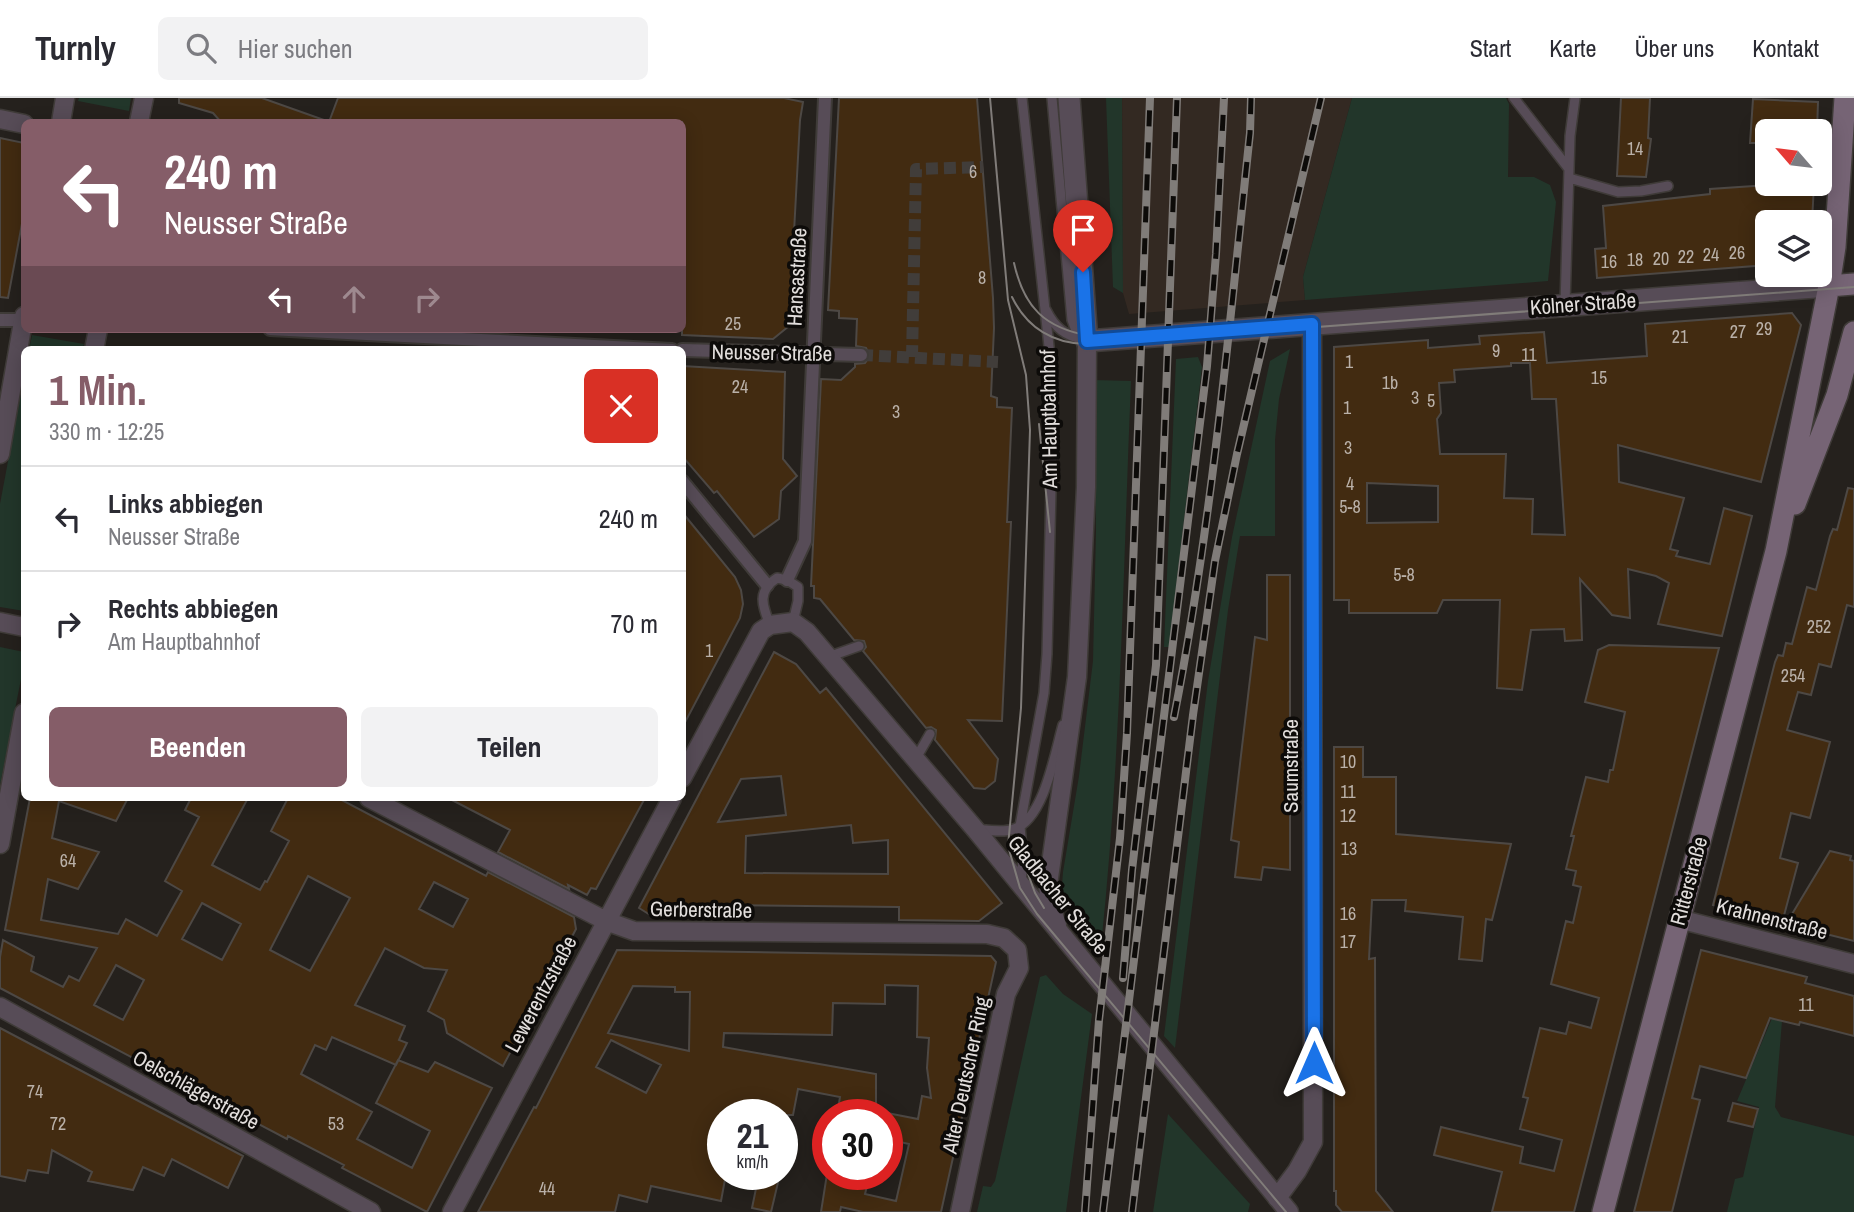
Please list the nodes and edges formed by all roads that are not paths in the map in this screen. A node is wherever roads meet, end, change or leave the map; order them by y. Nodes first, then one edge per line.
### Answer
1 (65, 98) edge
2 (144, 98) edge
3 (825, 98) edge
4 (1022, 98) edge
5 (1052, 98) edge
6 (1069, 98) edge
7 (1514, 98) edge
8 (1575, 98) edge
9 (1844, 98) edge
10 (0, 119) edge
11 (62, 119) edge
12 (140, 119) edge
13 (21, 123) edge
14 (1569, 174) junction
15 (1668, 186) dead end
16 (1832, 266) edge
17 (1854, 284) edge
18 (1832, 286) edge
19 (1815, 287) edge
20 (1829, 287) edge
21 (1043, 303) junction
22 (1565, 305) junction
23 (21, 318) edge
24 (0, 320) edge
25 (1312, 324) junction
26 (1854, 332) edge
27 (21, 333) edge
28 (338, 333) edge
29 (1087, 341) junction
30 (558, 346) edge
31 (686, 350) edge
32 (813, 355) junction
33 (861, 355) tunnel mouth
34 (1049, 356) junction
35 (3, 420) edge
36 (0, 454) edge
37 (686, 486) edge
38 (1776, 551) junction
39 (788, 580) junction
40 (767, 585) junction
41 (0, 622) edge
42 (781, 623) junction
43 (21, 626) edge
44 (859, 646) dead end
45 (828, 657) junction
46 (1077, 677) junction
47 (21, 730) edge
48 (930, 734) dead end
49 (915, 760) junction
50 (686, 771) edge
51 (375, 801) edge
52 (670, 801) edge
53 (1020, 826) junction
54 (975, 829) junction
55 (0, 845) edge
56 (1021, 886) junction
57 (1679, 919) junction
58 (606, 921) junction
59 (1061, 936) junction
60 (1017, 950) joint
61 (1854, 964) edge
62 (0, 1007) edge
63 (1277, 1198) junction
64 (371, 1212) edge
65 (452, 1212) edge
66 (960, 1212) edge
67 (1289, 1212) edge
68 (1604, 1212) edge

1 - 11 street
2 - 12 street
3 - 32 street, Hansastraße
4 - 21 lane, Am Hauptbahnhof
5 - 29 lane, Am Hauptbahnhof
6 - 29 street, Am Hauptbahnhof
7 - 14 lane
8 - 14 lane
9 - 16 main road, Ritterstraße
10 - 13 street
14 - 15 lane
14 - 22 lane
17 - 18 main road, Kölner Straße
19 - 22 street, Kölner Straße
20 - 38 main road, Ritterstraße
21 - 29 lane
21 - 34 lane, Am Hauptbahnhof
22 - 25 street, Kölner Straße
23 - 24 street
25 - 29 street
25 - 63 street, Saumstraße
26 - 38 main road, Ritterstraße
27 - 35 street
28 - 30 street
29 - 34 lane
29 - 46 street, Am Hauptbahnhof
31 - 32 street, Neusser Straße
32 - 33 street, Neusser Straße
32 - 39 street, Hansastraße
34 - 53 lane, Am Hauptbahnhof
35 - 36 street
37 - 40 street
38 - 57 main road, Ritterstraße
39 - 40 lane
39 - 42 lane
40 - 42 lane
41 - 43 street
42 - 45 street, Gladbacher Straße
42 - 50 street
44 - 45 lane
45 - 49 street, Gladbacher Straße
46 - 53 lane, Am Hauptbahnhof
46 - 59 street, Am Hauptbahnhof
47 - 55 street
48 - 49 lane
49 - 54 street, Gladbacher Straße
51 - 58 street, Gerberstraße
52 - 58 street, Lewerentzstraße
53 - 54 lane
53 - 56 lane, Am Hauptbahnhof
54 - 56 street, Gladbacher Straße
56 - 59 street, Gladbacher Straße
57 - 61 street, Krahnenstraße
57 - 68 main road, Ritterstraße
58 - 60 street, Gerberstraße
58 - 65 street, Lewerentzstraße
59 - 63 street, Gladbacher Straße
60 - 66 street, Alter Deutscher Ring
62 - 64 street, Oelschlägerstraße
63 - 67 street, Gladbacher Straße

